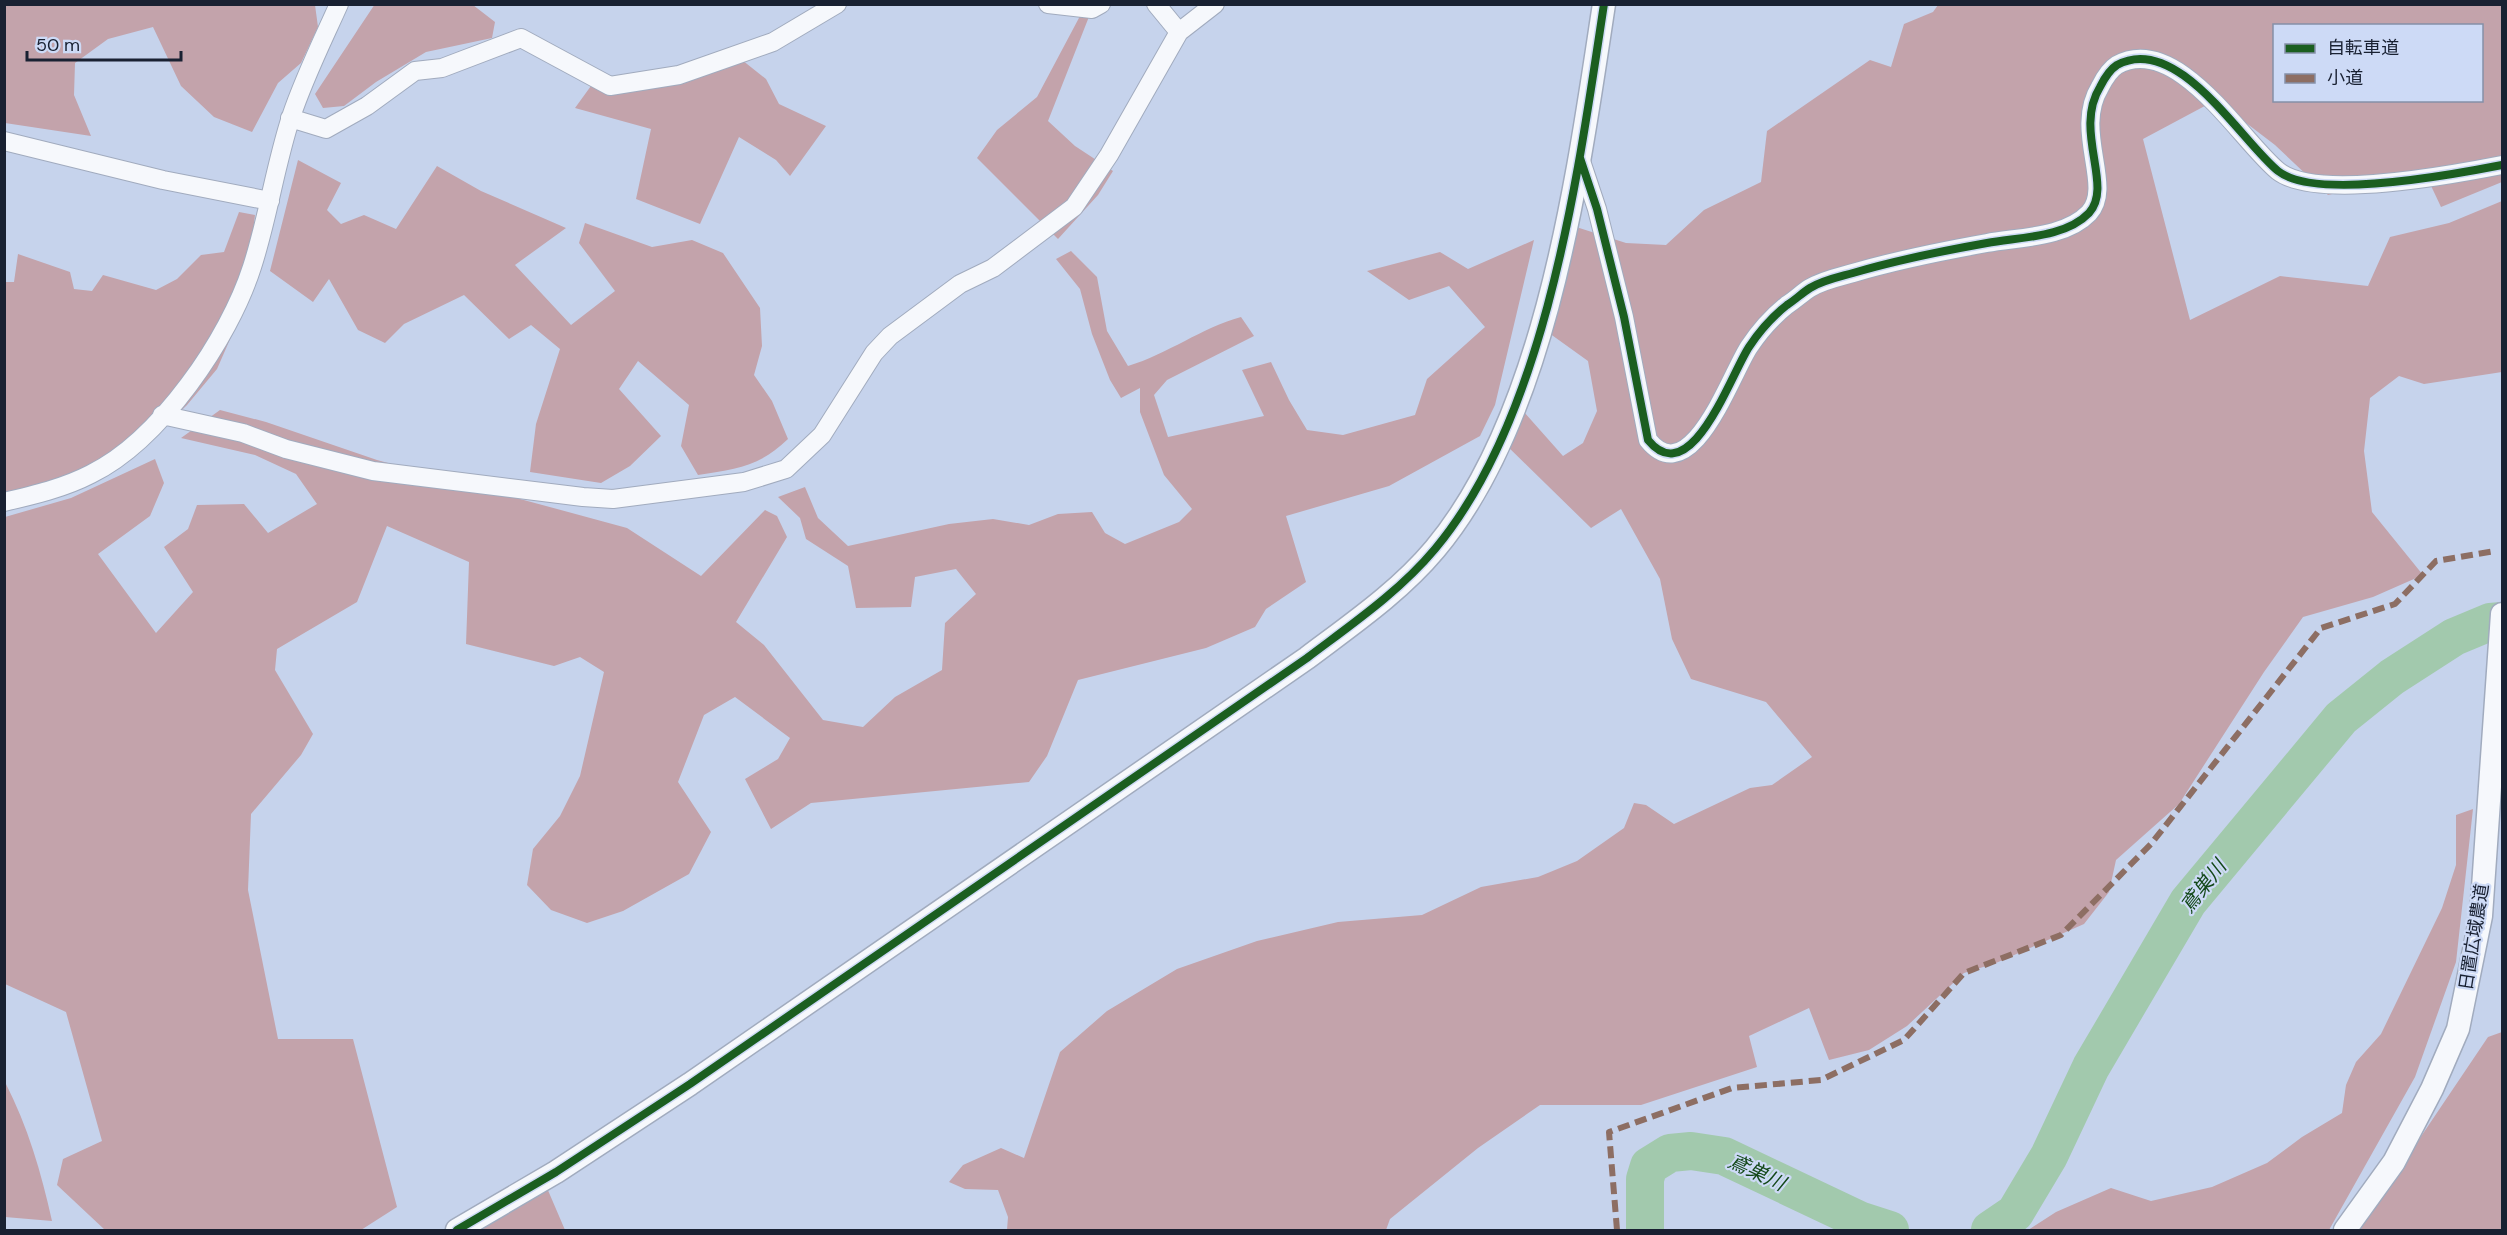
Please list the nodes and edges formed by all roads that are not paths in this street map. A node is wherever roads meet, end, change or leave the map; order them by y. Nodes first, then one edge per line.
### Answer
1 (339, 4) edge
2 (837, 4) edge
3 (1048, 4) edge
4 (1101, 4) edge
5 (1156, 4) edge
6 (1215, 4) edge
7 (1604, 4) edge
8 (1179, 32) junction
9 (290, 118) junction
10 (4, 141) edge
11 (1580, 158) junction
12 (2502, 165) edge
13 (270, 201) junction
14 (162, 415) junction
15 (4, 502) edge
16 (2502, 614) edge
17 (457, 1230) edge
18 (2345, 1230) edge

1 - 9 street
2 - 9 street
3 - 4 street
5 - 8 street
6 - 8 street
7 - 11 street
8 - 14 street
9 - 13 street
10 - 13 street
11 - 12 street
11 - 17 street
13 - 14 street
14 - 15 street
16 - 18 street, 日置広域農道

